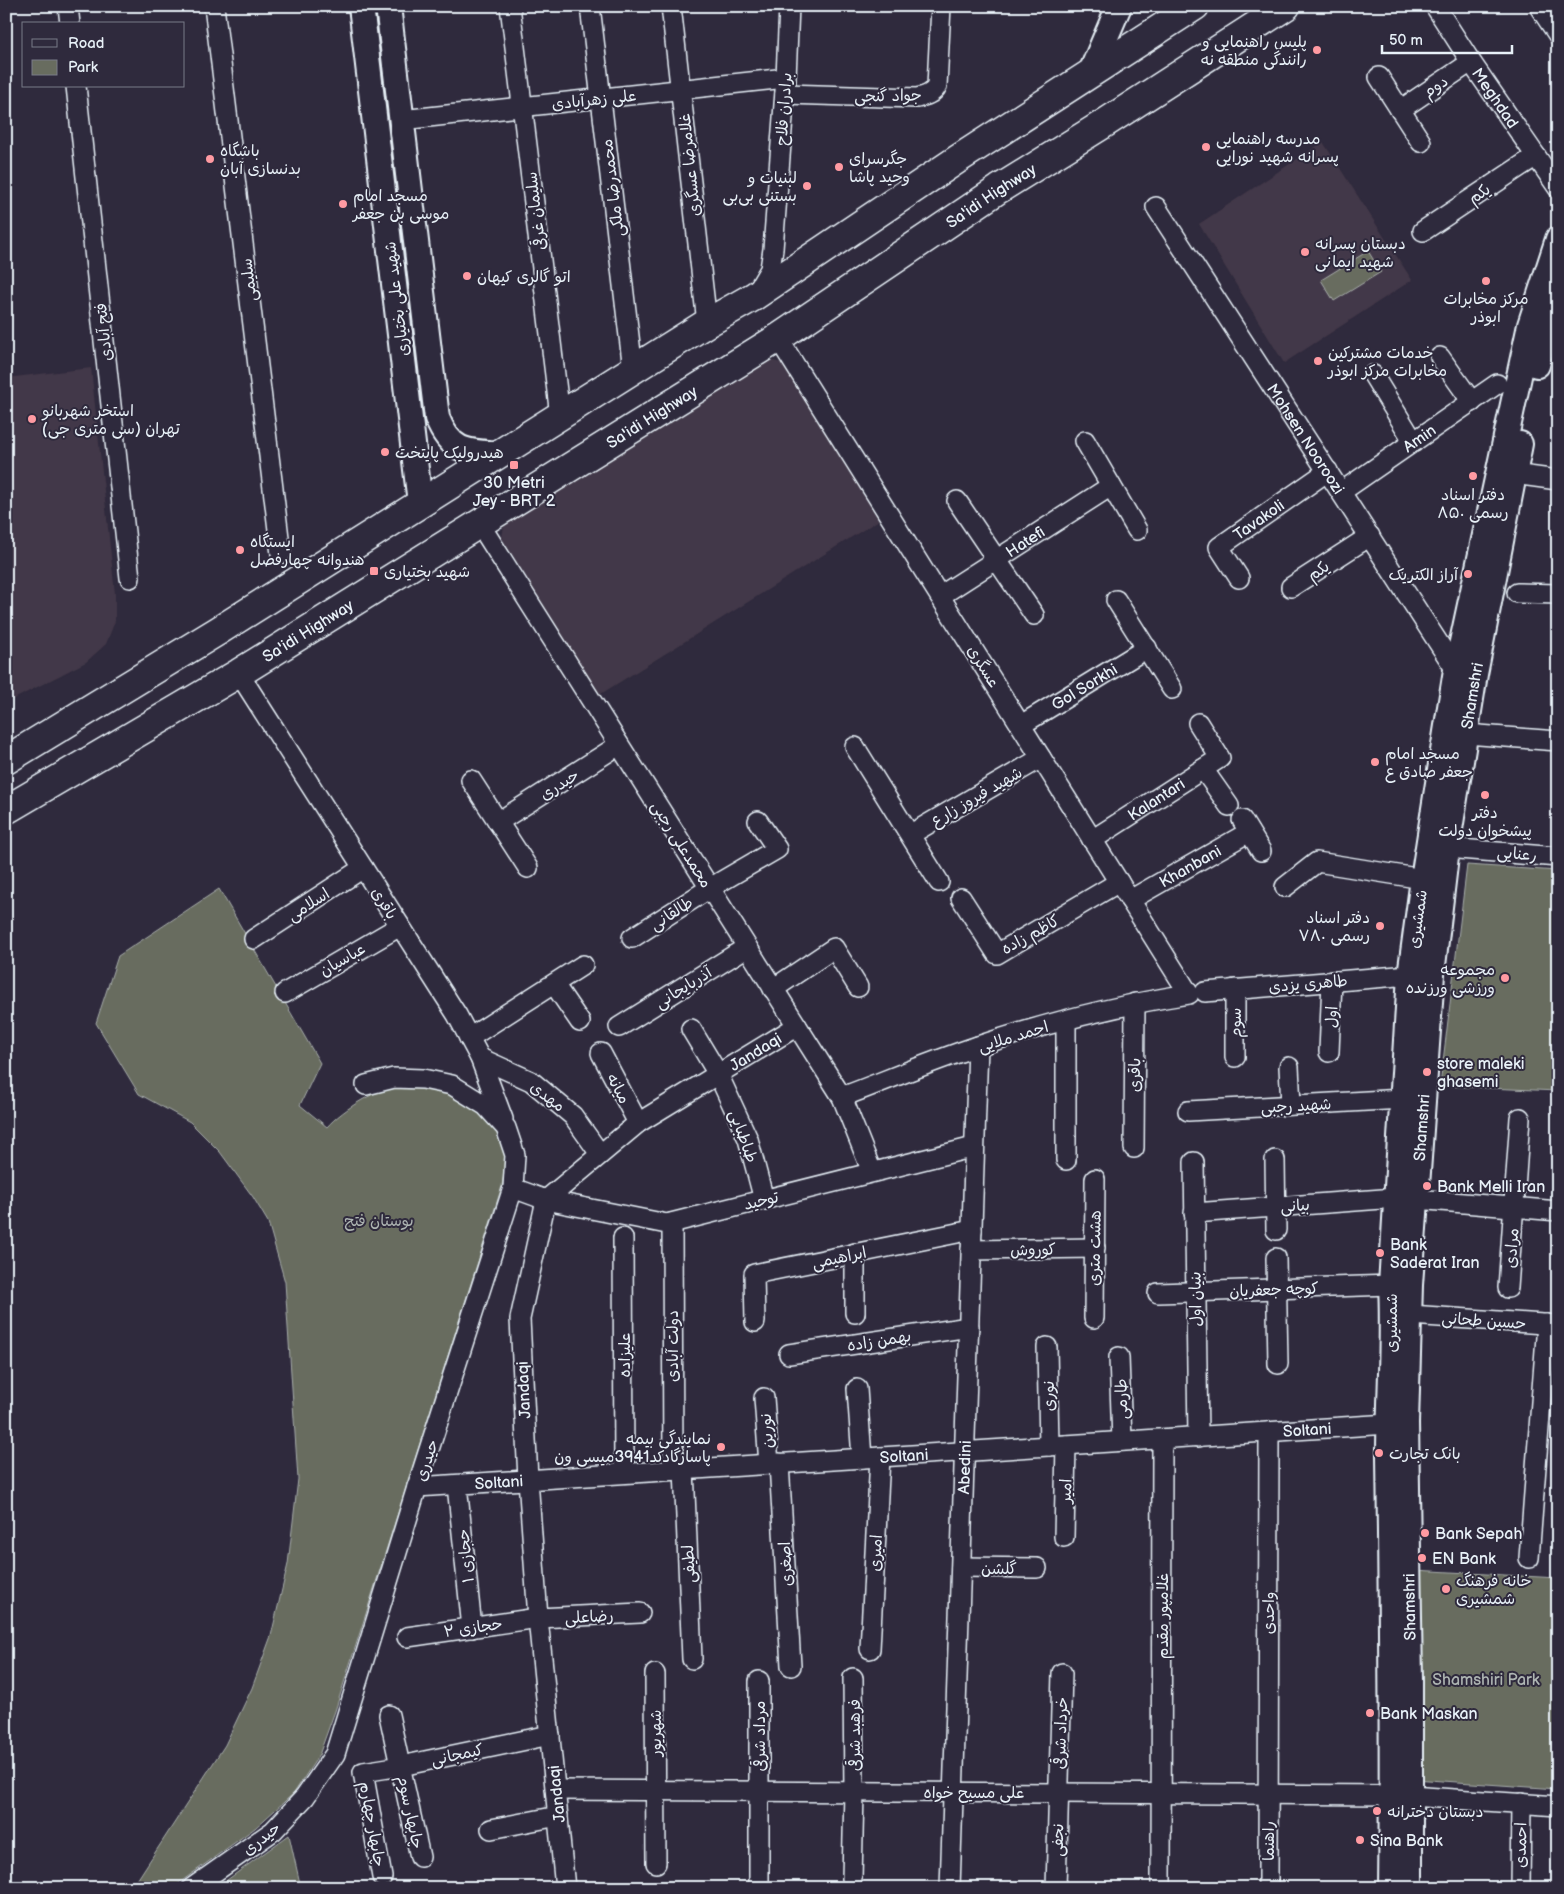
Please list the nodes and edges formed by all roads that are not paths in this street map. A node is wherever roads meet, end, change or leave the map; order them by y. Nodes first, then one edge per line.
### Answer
1 (68, 6) edge
2 (214, 6) edge
3 (361, 6) edge
4 (388, 6) edge
5 (510, 6) edge
6 (590, 6) edge
7 (671, 6) edge
8 (789, 6) edge
9 (940, 6) edge
10 (1119, 6) edge
11 (1195, 6) edge
12 (1286, 6) edge
13 (1435, 6) edge
14 (1540, 8) dead end
15 (70, 22) edge
16 (1558, 35) edge
17 (1470, 62) junction
18 (1091, 72) junction
19 (1379, 77) dead end
20 (786, 86) junction
21 (76, 88) edge
22 (681, 89) junction
23 (601, 98) junction
24 (522, 106) junction
25 (1400, 110) junction
26 (401, 120) junction
27 (1421, 142) dead end
28 (1536, 156) junction
29 (1558, 188) edge
30 (1156, 207) dead end
31 (1423, 231) dead end
32 (1558, 240) edge
33 (1558, 289) edge
34 (753, 298) junction
35 (707, 323) junction
36 (778, 338) junction
37 (1440, 358) dead end
38 (633, 370) junction
39 (1373, 375) dead end
40 (1497, 384) dead end
41 (1472, 402) junction
42 (560, 416) junction
43 (1085, 441) dead end
44 (1414, 442) junction
45 (501, 454) junction
46 (1328, 471) junction
47 (1506, 472) junction
48 (1558, 480) edge
49 (1111, 486) junction
50 (1341, 492) junction
51 (957, 501) dead end
52 (420, 503) junction
53 (479, 523) junction
54 (1137, 530) dead end
55 (1370, 536) junction
56 (281, 554) dead end
57 (996, 560) junction
58 (130, 578) dead end
59 (1239, 578) dead end
60 (1291, 588) dead end
61 (1517, 593) dead end
62 (1558, 594) edge
63 (940, 596) junction
64 (1116, 600) dead end
65 (1034, 615) dead end
66 (1147, 648) junction
67 (1465, 672) junction
68 (247, 686) dead end
69 (1172, 689) dead end
70 (1198, 723) dead end
71 (1021, 725) junction
72 (1456, 733) junction
73 (1558, 741) edge
74 (619, 745) junction
75 (855, 747) dead end
76 (11, 754) edge
77 (1041, 758) junction
78 (1203, 769) junction
79 (471, 780) dead end
80 (32, 796) junction
81 (1229, 806) dead end
82 (6, 810) edge
83 (758, 821) dead end
84 (498, 822) junction
85 (6, 830) edge
86 (911, 834) junction
87 (1092, 840) junction
88 (1438, 846) junction
89 (1261, 850) dead end
90 (1558, 857) edge
91 (363, 868) junction
92 (528, 868) dead end
93 (1433, 880) junction
94 (939, 882) dead end
95 (1119, 882) junction
96 (1285, 887) dead end
97 (710, 888) junction
98 (961, 898) dead end
99 (1130, 900) junction
100 (400, 926) junction
101 (632, 938) dead end
102 (254, 939) dead end
103 (747, 947) junction
104 (583, 965) dead end
105 (1421, 974) junction
106 (1332, 981) junction
107 (554, 984) junction
108 (858, 987) dead end
109 (774, 988) junction
110 (1234, 989) junction
111 (285, 993) dead end
112 (1197, 993) junction
113 (1135, 1003) junction
114 (1066, 1020) junction
115 (580, 1022) dead end
116 (797, 1026) junction
117 (619, 1028) dead end
118 (691, 1029) dead end
119 (469, 1038) junction
120 (978, 1046) junction
121 (1329, 1052) dead end
122 (601, 1053) dead end
123 (1235, 1057) dead end
124 (480, 1058) junction
125 (1289, 1067) dead end
126 (718, 1074) junction
127 (366, 1085) dead end
128 (842, 1097) junction
129 (1413, 1099) junction
130 (1290, 1105) junction
131 (1188, 1111) dead end
132 (1520, 1118) dead end
133 (638, 1123) junction
134 (506, 1128) junction
135 (974, 1147) junction
136 (1134, 1148) dead end
137 (600, 1154) junction
138 (1066, 1160) dead end
139 (1275, 1160) dead end
140 (1194, 1162) dead end
141 (872, 1172) junction
142 (1095, 1178) dead end
143 (513, 1188) junction
144 (1406, 1199) junction
145 (546, 1200) junction
146 (764, 1200) junction
147 (1275, 1206) junction
148 (1514, 1208) junction
149 (1558, 1211) edge
150 (1194, 1213) junction
151 (672, 1223) junction
152 (972, 1230) junction
153 (1276, 1230) dead end
154 (624, 1238) dead end
155 (1095, 1248) junction
156 (971, 1250) junction
157 (855, 1253) junction
158 (1276, 1258) dead end
159 (1401, 1285) junction
160 (1508, 1288) dead end
161 (1276, 1290) junction
162 (1194, 1292) junction
163 (1158, 1293) dead end
164 (855, 1313) dead end
165 (1401, 1315) junction
166 (1094, 1318) dead end
167 (755, 1322) dead end
168 (1553, 1324) edge
169 (969, 1327) junction
170 (1047, 1347) dead end
171 (789, 1354) dead end
172 (1120, 1357) dead end
173 (1278, 1364) dead end
174 (858, 1389) dead end
175 (764, 1398) dead end
176 (1397, 1424) junction
177 (1268, 1432) junction
178 (1198, 1437) junction
179 (1162, 1439) junction
180 (1122, 1441) junction
181 (1058, 1445) junction
182 (964, 1452) junction
183 (871, 1457) junction
184 (774, 1464) junction
185 (678, 1470) junction
186 (624, 1473) junction
187 (528, 1479) junction
188 (457, 1485) junction
189 (417, 1488) junction
190 (1064, 1537) dead end
191 (1529, 1558) dead end
192 (961, 1567) junction
193 (1037, 1568) dead end
194 (640, 1613) dead end
195 (538, 1618) junction
196 (472, 1628) junction
197 (407, 1637) dead end
198 (870, 1649) dead end
199 (692, 1658) dead end
200 (791, 1666) dead end
201 (655, 1674) dead end
202 (1062, 1674) dead end
203 (853, 1678) dead end
204 (759, 1681) dead end
205 (389, 1715) dead end
206 (550, 1735) junction
207 (401, 1766) junction
208 (363, 1772) joint
209 (556, 1790) junction
210 (655, 1790) junction
211 (759, 1791) junction
212 (854, 1792) junction
213 (953, 1792) junction
214 (1058, 1793) junction
215 (1161, 1794) junction
216 (1268, 1794) junction
217 (1402, 1795) junction
218 (1521, 1803) junction
219 (1558, 1806) edge
220 (558, 1816) junction
221 (491, 1829) dead end
222 (420, 1858) dead end
223 (656, 1863) dead end
224 (382, 1877) dead end
225 (852, 1879) dead end
226 (759, 1886) dead end
227 (192, 1888) edge
228 (565, 1888) edge
229 (950, 1888) edge
230 (1056, 1888) edge
231 (1161, 1888) edge
232 (1268, 1888) edge
233 (1391, 1888) edge
234 (1410, 1888) edge
235 (1520, 1888) edge

1 - 15 street
2 - 56 street, سلیمی
3 - 52 main road, شهید علی بختیاری
4 - 26 main road, شهید علی بختیاری
5 - 24 street, سلیمان غرقی
6 - 23 street, محمدرضا ملکی
7 - 22 street, غلامرضا عسگری
8 - 20 street, برادران فلاح
9 - 20 street, جواد گنجی
10 - 18 main road
11 - 18 highway
12 - 36 highway, Sa'idi Highway
13 - 17 street, Meghdad
14 - 16 street
17 - 25 street, دوم
17 - 28 street, Meghdad
18 - 34 highway
19 - 25 street
20 - 22 street, علی زهرآبادی
20 - 34 street, برادران فلاح
21 - 58 street, فتح آبادی
22 - 23 street, علی زهرآبادی
22 - 35 street, غلامرضا عسگری
23 - 24 street, علی زهرآبادی
23 - 38 street, محمدرضا ملکی
24 - 26 street, علی زهرآبادی
24 - 42 street, سلیمان غرقی
25 - 27 street
26 - 45 main road, شهید علی بختیاری
28 - 29 street, Meghdad
28 - 31 street, یکم
30 - 46 street, Mohsen Nooroozi
32 - 47 main road, Shamshri
33 - 47 main road, Shamshri
34 - 35 highway
35 - 38 highway
36 - 53 highway, Sa'idi Highway
36 - 63 street, عسگری
37 - 41 street
38 - 42 highway
39 - 44 street
40 - 41 street, Amin
41 - 44 street, Amin
42 - 45 highway
43 - 49 street
44 - 50 street, Amin
45 - 52 highway
46 - 50 street, Mohsen Nooroozi
46 - 59 street, Tavakoli
47 - 48 street
47 - 67 main road, Shamshri
49 - 54 street
49 - 57 street, Hatefi
50 - 55 street, Mohsen Nooroozi
51 - 57 street
52 - 76 highway
53 - 74 street, محمدعلی رجبی
53 - 80 highway, Sa'idi Highway
55 - 60 street, یکم
55 - 67 street, Mohsen Nooroozi
57 - 63 street, Hatefi
57 - 65 street
61 - 62 street
63 - 71 street, عسگری
64 - 66 street
66 - 69 street
66 - 71 street, Gol Sorkhi
67 - 72 main road, Shamshri
68 - 91 street, باقری
70 - 78 street, Kalantari
71 - 77 street, عسگری
72 - 73 street
72 - 88 main road, شمشیری
74 - 84 street, حیدری
74 - 97 street, محمدعلی رجبی
75 - 86 street, شهید فیروز زارع
77 - 86 street, شهید فیروز زارع
77 - 87 street, عسگری
78 - 81 street
78 - 87 street, Kalantari
79 - 84 street
80 - 82 highway, Sa'idi Highway
80 - 85 highway
83 - 97 street, طالقانی
84 - 92 street
86 - 94 street, شهید فیروز زارع
87 - 95 street, عسگری
88 - 90 street, رعنایی
88 - 93 main road, شمشیری
89 - 99 street, Khanbani
91 - 100 street, باقری
91 - 102 street, اسلامی
93 - 96 street
93 - 105 main road, شمشیری
95 - 98 street, کاظم زاده
95 - 99 street, عسگری
97 - 101 street, طالقانی
97 - 103 street, محمدعلی رجبی
99 - 112 street, عسگری
100 - 111 street, عباسیان
100 - 119 street, باقری
103 - 109 street, محمدعلی رجبی
103 - 117 street, آذربایجانی
104 - 107 street
105 - 106 street, طاهری یزدی
105 - 129 main road, شمشیری
106 - 110 street, طاهری یزدی
106 - 121 street, اول
107 - 115 street
107 - 119 street
108 - 109 street
109 - 116 street, محمدعلی رجبی
110 - 112 street, طاهری یزدی
110 - 123 street, سوم
112 - 113 street, احمد ملایی
113 - 114 street, احمد ملایی
113 - 136 street, باقری
114 - 120 street, احمد ملایی
114 - 138 street
116 - 126 street, Jandaqi
116 - 128 street, محمدعلی رجبی
118 - 126 street, طباطبایی
119 - 124 street, باقری
120 - 128 street, احمد ملایی
120 - 135 street, Abedini
122 - 133 street, میانه
124 - 134 street, باقری
124 - 137 street, مهدی
125 - 130 street
126 - 133 street, Jandaqi
126 - 146 street, طباطبایی
127 - 134 street, حیدری
128 - 141 street, محمدعلی رجبی
129 - 130 street, شهید رجبی
129 - 144 main road, شمشیری
130 - 131 street, شهید رجبی
132 - 148 street, مرادی
133 - 137 street, Jandaqi
134 - 143 street, حیدری
135 - 141 street, توحید
135 - 152 street, Abedini
137 - 145 street, Jandaqi
139 - 147 street
140 - 150 street, بنیان اول
141 - 146 street, توحید
142 - 155 street, هشت متری
143 - 145 street, توحید
143 - 189 street, حیدری
144 - 147 street, بیانی
144 - 148 street, بیانی
144 - 159 main road, شمشیری
145 - 151 street, توحید
145 - 187 street, Jandaqi
146 - 151 street, توحید
147 - 150 street, بیانی
147 - 153 street
148 - 149 street, بیانی
148 - 160 street, مرادی
150 - 162 street, بنیان اول
151 - 185 street, دولت آبادی
152 - 156 street, Abedini
152 - 157 street, ابراهیمی
154 - 186 street, علیزاده
155 - 156 street, کوروش
155 - 166 street, هشت متری
156 - 169 street, Abedini
157 - 164 street
157 - 167 street, ابراهیمی
158 - 161 street
159 - 161 street, کوچه جعفریان
159 - 165 main road, شمشیری
161 - 162 street, کوچه جعفریان
161 - 173 street
162 - 163 street, کوچه جعفریان
162 - 178 street, بنیان اول
165 - 168 street, حسین طحانی
165 - 176 main road, شمشیری
168 - 191 street
169 - 171 street, بهمن زاده
169 - 182 street, Abedini
170 - 181 street, نوری
172 - 180 street, طارمی
174 - 183 street, امیری
175 - 184 street, نورین
176 - 177 street, Soltani
176 - 217 main road, شمشیری
177 - 178 street, Soltani
177 - 216 street, واحدی
178 - 179 street, Soltani
179 - 180 street, Soltani
179 - 215 street, غلامپور مقدم
180 - 181 street, Soltani
181 - 182 street, Soltani
181 - 190 street, امیر
182 - 183 street, Soltani
182 - 192 street, Abedini
183 - 184 street, Soltani
183 - 198 street, امیری
184 - 185 street, Soltani
184 - 200 street, اصغری
185 - 186 street, Soltani
185 - 199 street, لطیفی
186 - 187 street, Soltani
187 - 188 street, Soltani
187 - 195 street, Jandaqi
188 - 189 street, Soltani
188 - 196 street, حجازی ۱
189 - 227 street, حیدری
192 - 193 street, گلشن
192 - 213 street, Abedini
194 - 195 street, رضاعلی
195 - 196 street, حجازی ۲
195 - 206 street, Jandaqi
196 - 197 street, حجازی ۲
201 - 210 street, شهریور
202 - 214 street, خرداد شرقی
203 - 212 street, فرهبد شرقی
204 - 211 street, مرداد شرقی
205 - 207 street, چابهار سوم
206 - 207 street, کیمجانی
206 - 209 street, Jandaqi
207 - 208 street, کیمجانی
207 - 222 street, چابهار سوم
208 - 224 street, چابهار چهارم
209 - 210 street, علی مسیح خواه
209 - 220 street, Jandaqi
210 - 211 street, علی مسیح خواه
210 - 223 street, شهریور
211 - 212 street, علی مسیح خواه
211 - 226 street, مرداد شرقی
212 - 213 street, علی مسیح خواه
212 - 225 street, فرهبد شرقی
213 - 214 street, علی مسیح خواه
213 - 229 street, Abedini
214 - 215 street, علی مسیح خواه
214 - 230 street, نجفی
215 - 216 street, علی مسیح خواه
215 - 231 street, غلامپور مقدم
216 - 217 street, علی مسیح خواه
216 - 232 street, راهنما
217 - 218 street, علی مسیح خواه
217 - 233 main road, شمشیری
217 - 234 main road
218 - 219 street, علی مسیح خواه
218 - 235 street, احمدی
220 - 221 street
220 - 228 street, Jandaqi

